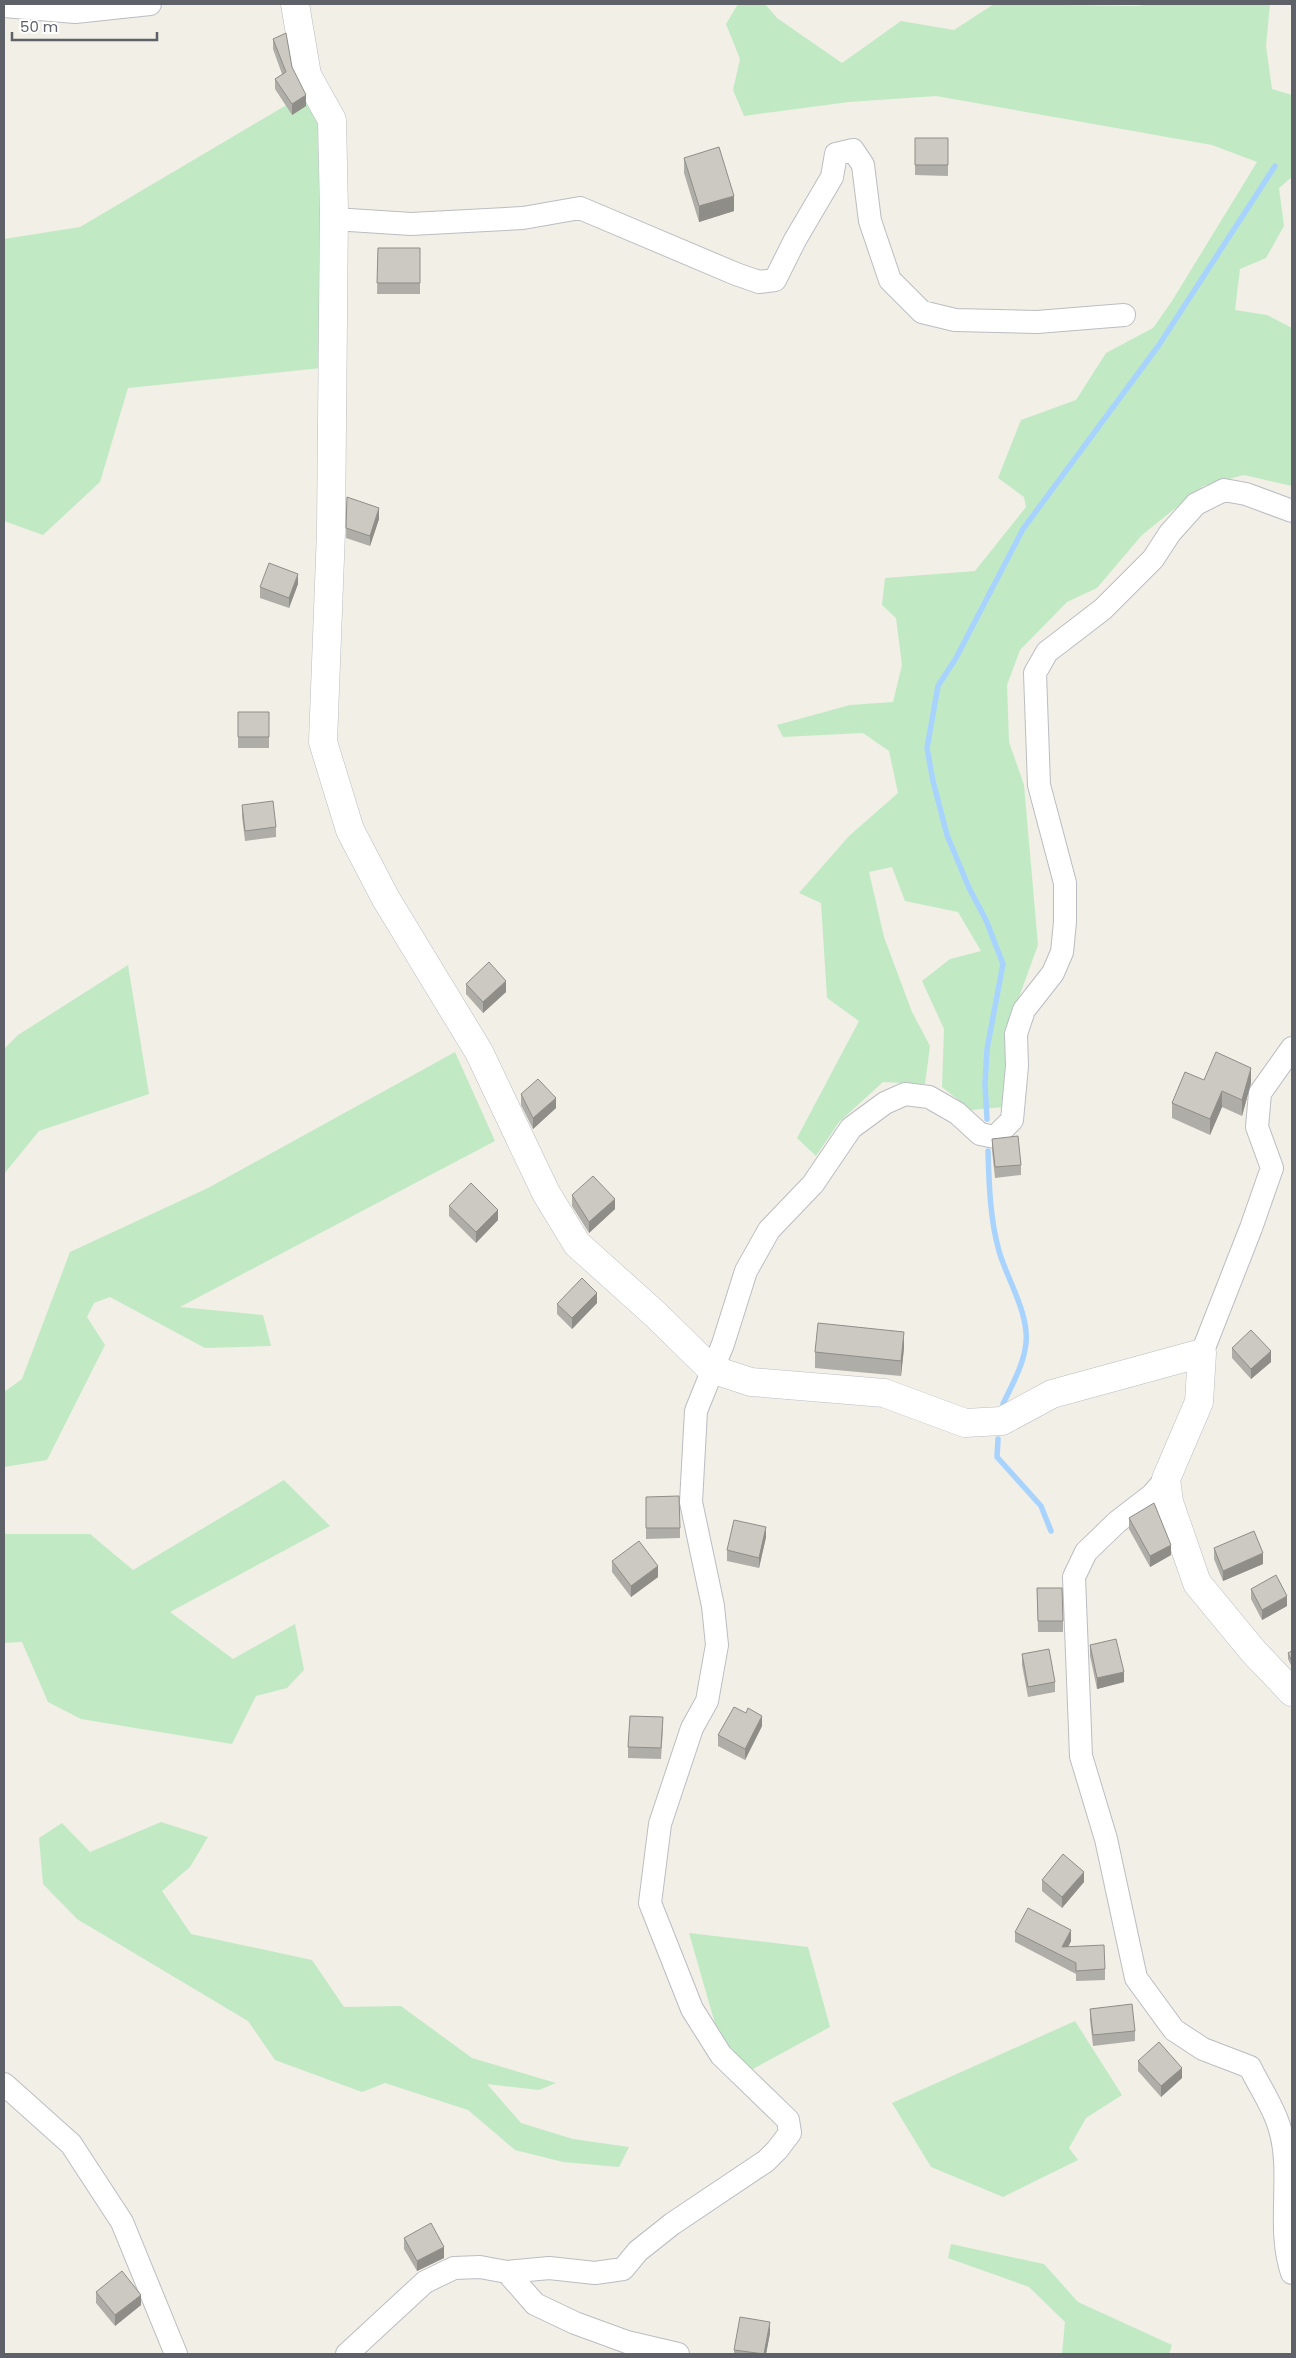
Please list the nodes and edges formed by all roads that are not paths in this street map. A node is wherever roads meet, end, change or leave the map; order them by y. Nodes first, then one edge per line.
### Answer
1 (150, 4) edge
2 (295, 4) edge
3 (4, 6) edge
4 (334, 219) junction
5 (1124, 315) dead end
6 (1292, 511) edge
7 (1292, 1048) edge
8 (1202, 1353) junction
9 (711, 1369) junction
10 (1166, 1479) junction
11 (1292, 1692) edge
12 (4, 2084) edge
13 (507, 2272) junction
14 (1292, 2273) edge
15 (176, 2354) edge
16 (348, 2354) edge
17 (678, 2354) edge

1 - 3 street
2 - 4 street
4 - 5 street
4 - 9 street
6 - 9 street
7 - 8 street
8 - 9 street
8 - 10 street
9 - 13 street
10 - 11 street
10 - 14 street
12 - 15 street
13 - 16 street
13 - 17 street

